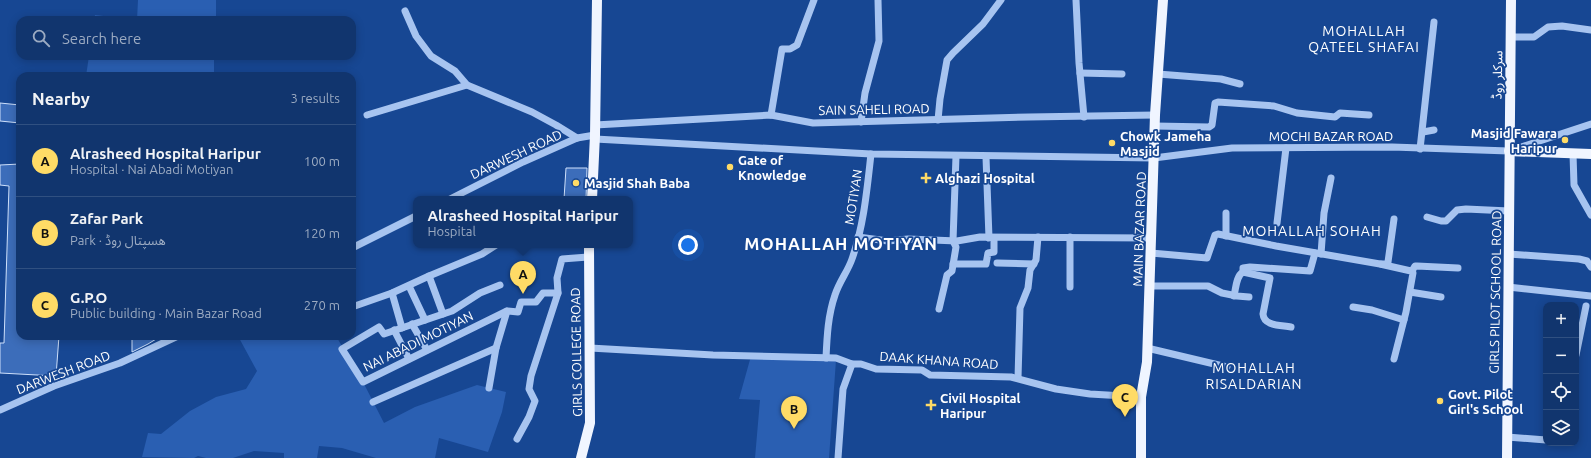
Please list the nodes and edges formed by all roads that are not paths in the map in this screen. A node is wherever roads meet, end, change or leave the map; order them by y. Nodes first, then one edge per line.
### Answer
1 (597, 0) edge
2 (814, 0) edge
3 (878, 0) edge
4 (1001, 0) edge
5 (1076, 0) edge
6 (1163, 0) edge
7 (1511, 0) edge
8 (405, 11) dead end
9 (1434, 22) dead end
10 (1591, 30) edge
11 (1510, 37) junction
12 (1080, 73) junction
13 (1122, 74) dead end
14 (1158, 74) junction
15 (1240, 84) dead end
16 (467, 85) junction
17 (367, 115) dead end
18 (771, 115) junction
19 (1369, 115) dead end
20 (1084, 117) junction
21 (938, 120) junction
22 (1155, 121) junction
23 (861, 122) junction
24 (1591, 124) edge
25 (1434, 130) dead end
26 (1423, 132) junction
27 (595, 133) junction
28 (577, 138) junction
29 (1286, 148) junction
30 (1420, 149) junction
31 (1509, 151) junction
32 (871, 154) junction
33 (1573, 154) junction
34 (1591, 154) edge
35 (956, 156) junction
36 (986, 157) junction
37 (1154, 158) junction
38 (1331, 178) dead end
39 (456, 196) edge
40 (592, 196) edge
41 (1509, 211) junction
42 (1226, 213) dead end
43 (1591, 216) edge
44 (1427, 217) dead end
45 (413, 218) edge
46 (1394, 219) dead end
47 (1277, 223) dead end
48 (1226, 236) junction
49 (858, 237) junction
50 (1038, 237) junction
51 (1070, 237) junction
52 (991, 238) junction
53 (1151, 238) junction
54 (953, 241) junction
55 (356, 246) edge
56 (491, 248) edge
57 (589, 248) edge
58 (1151, 252) junction
59 (1318, 253) junction
60 (1509, 254) junction
61 (588, 257) junction
62 (997, 263) dead end
63 (953, 264) junction
64 (1034, 264) junction
65 (1380, 264) junction
66 (1591, 267) edge
67 (1458, 268) dead end
68 (1412, 271) junction
69 (1243, 272) junction
70 (429, 276) junction
71 (500, 285) dead end
72 (409, 286) junction
73 (1150, 286) junction
74 (1070, 287) dead end
75 (1508, 287) junction
76 (1410, 292) junction
77 (558, 293) junction
78 (392, 294) junction
79 (1234, 296) junction
80 (1591, 296) edge
81 (1249, 297) dead end
82 (1441, 297) dead end
83 (1586, 306) dead end
84 (356, 307) edge
85 (1353, 307) dead end
86 (939, 309) dead end
87 (507, 311) junction
88 (443, 314) junction
89 (425, 320) junction
90 (1404, 320) junction
91 (412, 324) junction
92 (1291, 327) dead end
93 (398, 329) junction
94 (169, 340) edge
95 (1579, 340) edge
96 (496, 348) junction
97 (590, 348) junction
98 (1147, 348) junction
99 (426, 350) junction
100 (826, 358) junction
101 (409, 359) junction
102 (1394, 359) dead end
103 (852, 364) junction
104 (1227, 367) dead end
105 (1018, 378) junction
106 (489, 388) dead end
107 (1141, 397) junction
108 (373, 402) dead end
109 (0, 410) edge
110 (1507, 437) junction
111 (517, 439) dead end
112 (1543, 440) edge
113 (581, 458) edge
114 (838, 458) edge
115 (1141, 458) edge
116 (1507, 458) edge

1 - 27 main road
2 - 18 street
3 - 23 street
4 - 21 street
5 - 12 street
6 - 14 main road, MAIN BAZAR ROAD
7 - 11 main road, سرکلر روڈ
8 - 16 street
9 - 26 street
10 - 11 street
11 - 31 main road, سرکلر روڈ
12 - 13 street
12 - 20 street
14 - 15 street
14 - 22 main road, MAIN BAZAR ROAD
16 - 17 street
16 - 28 street
18 - 23 street, SAIN SAHELI ROAD
18 - 27 street, SAIN SAHELI ROAD
19 - 22 street, SAIN SAHELI ROAD
20 - 21 street, SAIN SAHELI ROAD
20 - 22 street, SAIN SAHELI ROAD
21 - 23 street, SAIN SAHELI ROAD
22 - 37 main road, MAIN BAZAR ROAD
24 - 31 street, MOCHI BAZAR ROAD
25 - 26 street
26 - 30 street
27 - 28 street, DARWESH ROAD
27 - 32 street
27 - 40 main road
28 - 39 street, DARWESH ROAD
29 - 30 street, MOCHI BAZAR ROAD
29 - 37 street, MOCHI BAZAR ROAD
29 - 47 street
30 - 31 street, MOCHI BAZAR ROAD
31 - 33 main road
31 - 41 main road, GIRLS PILOT SCHOOL ROAD
32 - 35 street
32 - 49 street, MOTIYAN
33 - 34 main road
33 - 43 street
35 - 36 street
35 - 54 street
36 - 37 street
36 - 52 street
37 - 53 main road, MAIN BAZAR ROAD
38 - 59 street
41 - 44 street
41 - 60 main road, GIRLS PILOT SCHOOL ROAD
42 - 48 street
45 - 55 street
46 - 65 street
48 - 58 street
48 - 59 street
49 - 54 street
49 - 100 street, MOTIYAN
50 - 51 street
50 - 52 street
50 - 64 street
51 - 53 street
51 - 74 street
52 - 54 street
52 - 63 street
53 - 58 main road, MAIN BAZAR ROAD
54 - 63 street
56 - 70 street
57 - 61 main road, GIRLS COLLEGE ROAD
58 - 73 main road, MAIN BAZAR ROAD
59 - 65 street
59 - 69 street
60 - 66 street
60 - 75 main road, GIRLS PILOT SCHOOL ROAD
61 - 77 street
61 - 97 main road, GIRLS COLLEGE ROAD
62 - 64 street
63 - 86 street
64 - 105 street
65 - 68 street
67 - 68 street
68 - 76 street
69 - 79 street
69 - 92 street
70 - 72 street
70 - 88 street
71 - 88 street, NAI ABADI MOTIYAN
72 - 78 street
72 - 89 street
73 - 79 street
73 - 98 main road, MAIN BAZAR ROAD
75 - 80 street
75 - 110 main road, GIRLS PILOT SCHOOL ROAD
76 - 82 street
76 - 90 street
77 - 87 street, NAI ABADI MOTIYAN
77 - 111 street
78 - 84 street
78 - 93 street
79 - 81 street
83 - 95 street
85 - 90 street
87 - 96 street
87 - 99 street, NAI ABADI MOTIYAN
88 - 89 street, NAI ABADI MOTIYAN
89 - 91 street, NAI ABADI MOTIYAN
90 - 102 street
91 - 93 street, NAI ABADI MOTIYAN
91 - 99 street
93 - 101 street
93 - 101 street, NAI ABADI MOTIYAN
94 - 109 street, DARWESH ROAD
96 - 106 street
96 - 108 street
97 - 100 street, DAAK KHANA ROAD
97 - 113 main road, GIRLS COLLEGE ROAD
98 - 104 street
98 - 107 main road, MAIN BAZAR ROAD
99 - 101 street, NAI ABADI MOTIYAN
100 - 103 street, DAAK KHANA ROAD
103 - 105 street, DAAK KHANA ROAD
103 - 114 street
105 - 107 street, DAAK KHANA ROAD
107 - 115 main road, MAIN BAZAR ROAD
110 - 112 street
110 - 116 main road, GIRLS PILOT SCHOOL ROAD

